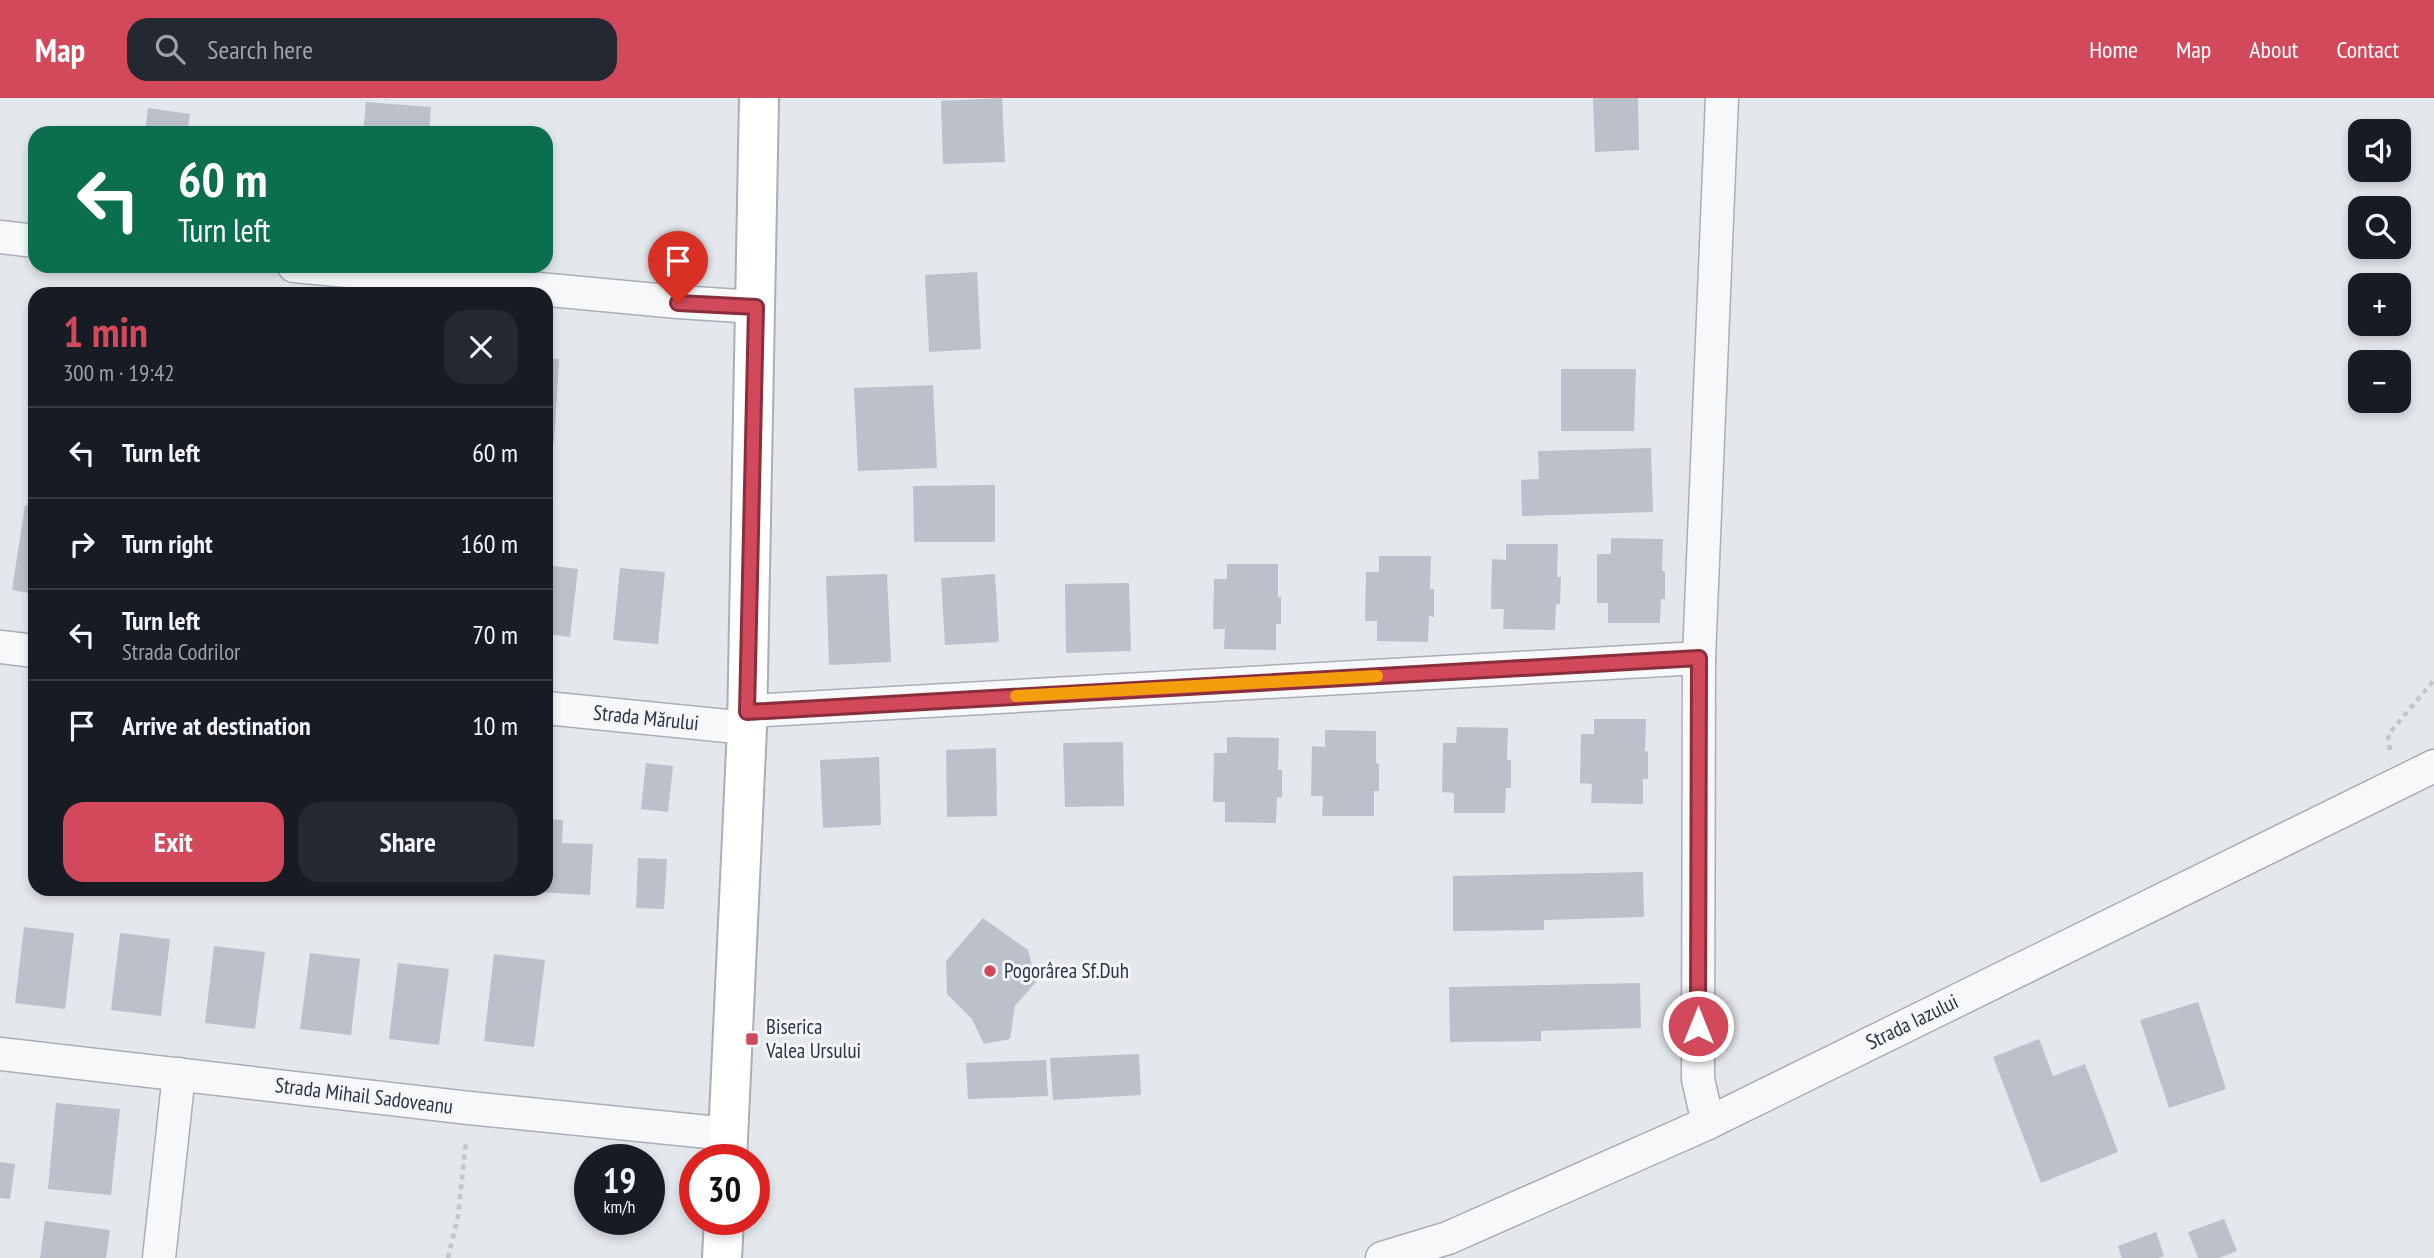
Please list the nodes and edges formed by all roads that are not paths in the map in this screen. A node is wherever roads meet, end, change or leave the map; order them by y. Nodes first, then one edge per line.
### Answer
1 (759, 98) edge
2 (1722, 98) edge
3 (0, 237) edge
4 (28, 240) edge
5 (367, 273) edge
6 (512, 287) edge
7 (553, 291) edge
8 (756, 307) junction
9 (0, 647) edge
10 (28, 650) edge
11 (1699, 658) junction
12 (553, 708) edge
13 (747, 720) junction
14 (2434, 766) edge
15 (0, 1054) edge
16 (179, 1074) junction
17 (1707, 1123) junction
18 (708, 1144) edge
19 (728, 1144) edge
20 (723, 1235) edge
21 (1451, 1248) edge
22 (159, 1258) edge
23 (722, 1258) edge
24 (1382, 1258) edge

1 - 8 main road
2 - 11 street
3 - 4 street
5 - 6 street
7 - 8 street
8 - 13 main road
9 - 10 street
11 - 13 street, Strada Mărului
11 - 17 street
12 - 13 street, Strada Mărului
13 - 19 main road
14 - 17 street, Strada Iazului
15 - 16 street, Strada Mihail Sadoveanu
16 - 18 street, Strada Mihail Sadoveanu
16 - 22 street
17 - 21 street, Strada Iazului
20 - 23 main road
21 - 24 street, Strada Iazului

